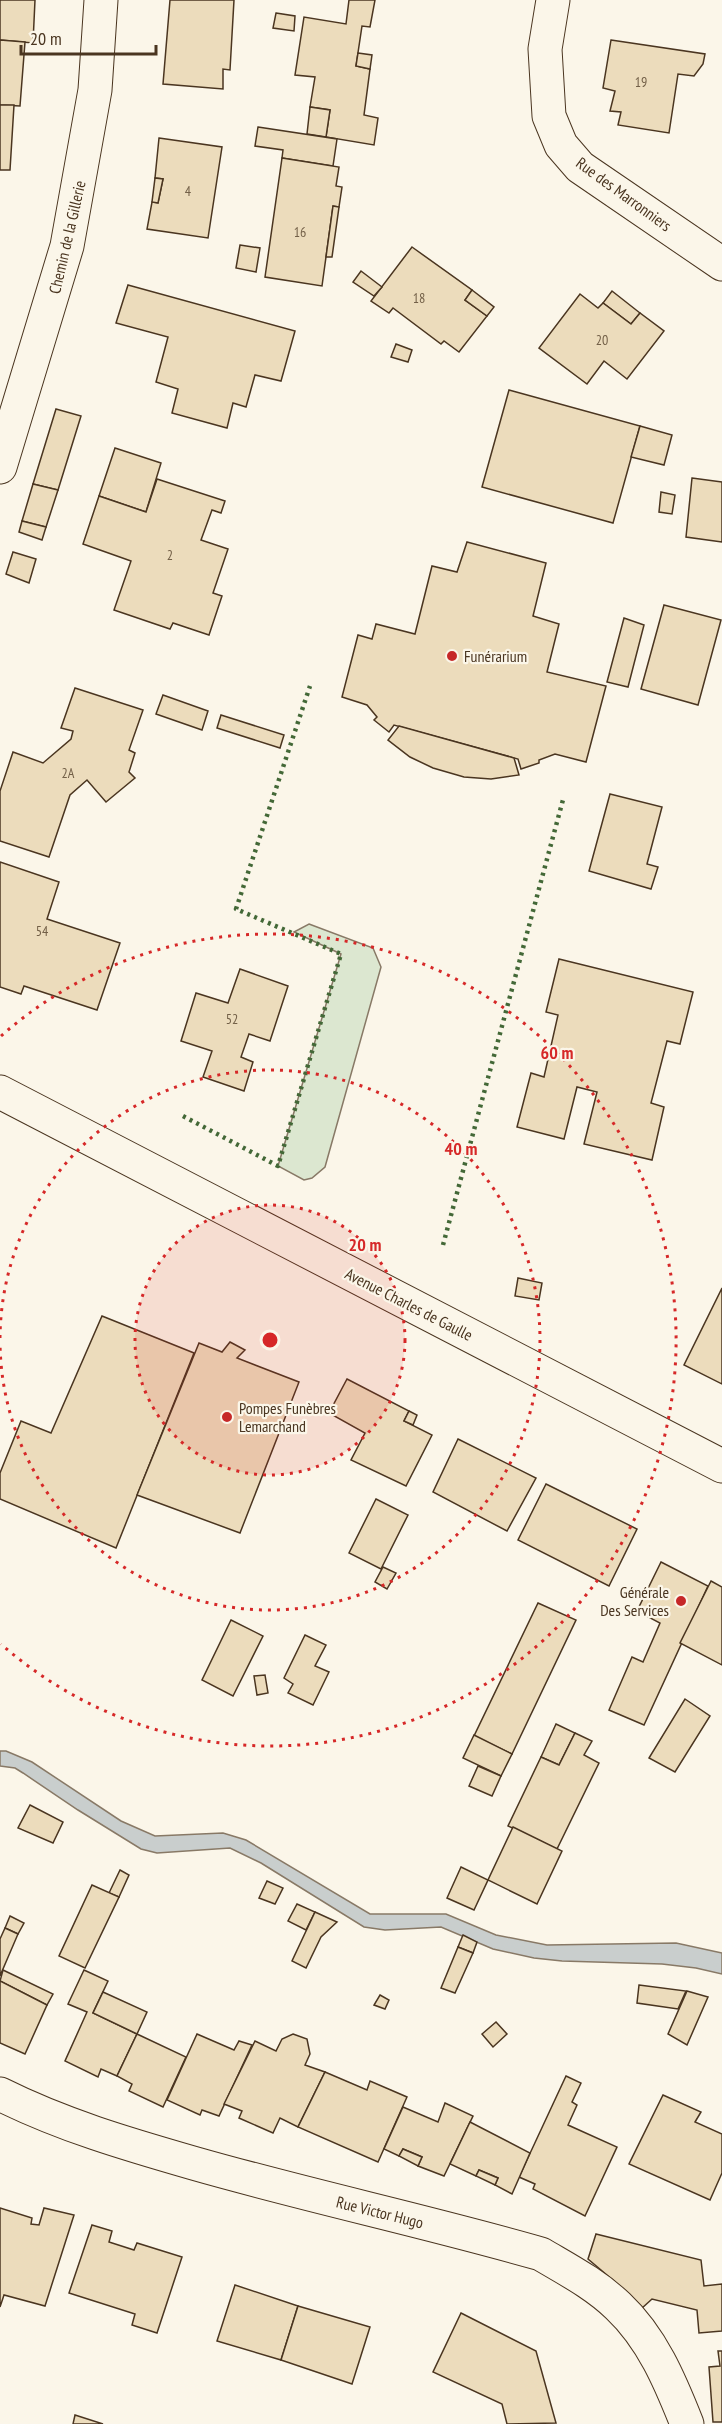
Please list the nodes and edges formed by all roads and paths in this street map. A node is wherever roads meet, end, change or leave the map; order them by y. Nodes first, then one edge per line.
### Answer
1 (101, 0) edge
2 (553, 0) edge
3 (722, 264) edge
4 (0, 467) edge
5 (0, 1092) edge
6 (722, 1466) edge
7 (0, 2094) edge
8 (687, 2424) edge

1 - 4 street, Chemin de la Gillerie
2 - 3 street, Rue des Marronniers
5 - 6 street, Avenue Charles de Gaulle
7 - 8 street, Rue Victor Hugo

